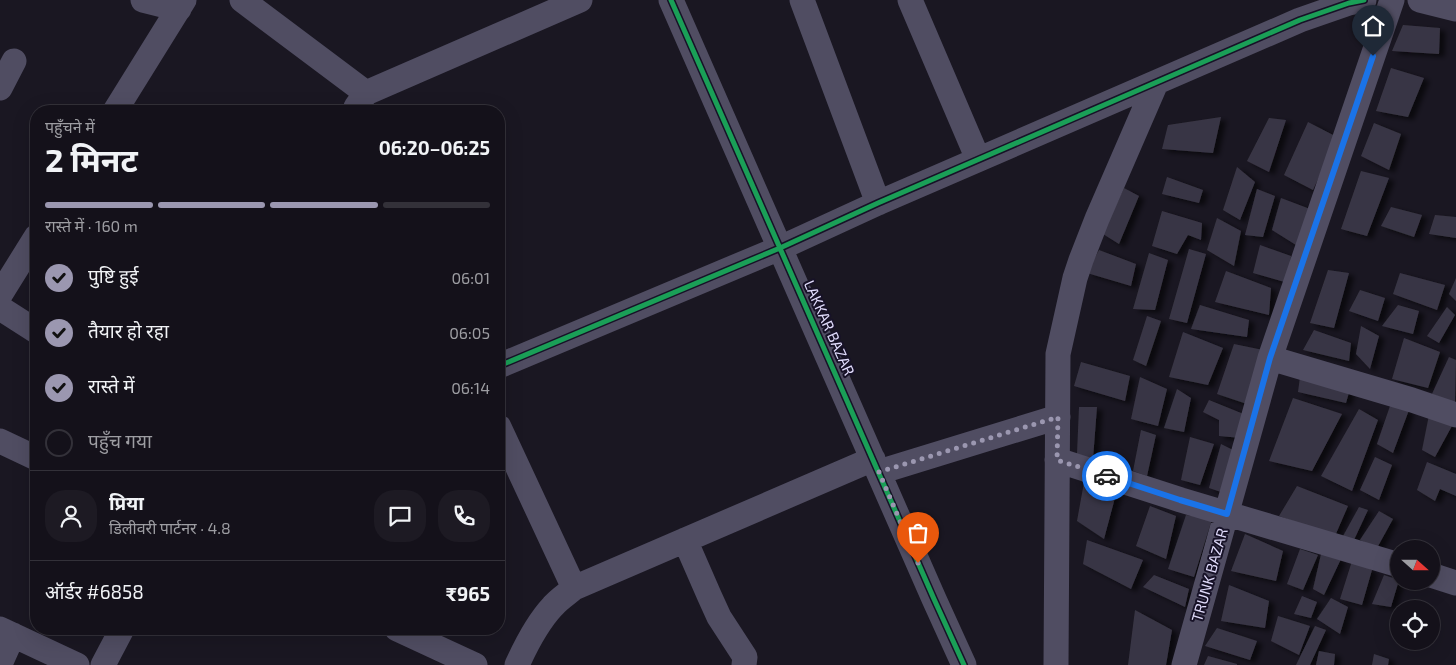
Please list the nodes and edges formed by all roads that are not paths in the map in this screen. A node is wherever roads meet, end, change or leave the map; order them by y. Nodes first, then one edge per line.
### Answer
1 (143, 0) edge
2 (242, 0) edge
3 (580, 0) edge
4 (671, 0) edge
5 (802, 0) edge
6 (910, 0) edge
7 (1364, 0) edge
8 (1392, 0) edge
9 (1420, 0) edge
10 (182, 4) edge
11 (1456, 9) edge
12 (14, 61) dead end
13 (1156, 83) junction
14 (0, 88) edge
15 (119, 105) edge
16 (357, 105) edge
17 (360, 105) edge
18 (978, 159) junction
19 (878, 203) junction
20 (30, 247) edge
21 (780, 248) junction
22 (0, 295) edge
23 (0, 308) edge
24 (30, 327) edge
25 (1270, 358) junction
26 (505, 363) edge
27 (1456, 415) edge
28 (1058, 417) junction
29 (505, 440) edge
30 (2, 447) edge
31 (30, 456) edge
32 (1057, 460) junction
33 (876, 466) junction
34 (1227, 514) junction
35 (686, 540) junction
36 (1390, 562) edge
37 (1440, 578) edge
38 (1456, 582) edge
39 (574, 588) junction
40 (7, 632) edge
41 (119, 635) edge
42 (410, 635) edge
43 (0, 664) edge
44 (77, 665) edge
45 (103, 665) edge
46 (475, 665) edge
47 (517, 665) edge
48 (744, 665) edge
49 (964, 665) edge
50 (1056, 665) edge
51 (1184, 665) edge

1 - 10 street
2 - 16 street
3 - 17 street
4 - 21 street, LAKKAR BAZAR
5 - 19 street
6 - 18 street
7 - 13 street
8 - 25 street, TRUNK BAZAR
9 - 11 street
10 - 15 street
12 - 14 street
13 - 18 street
13 - 28 street
18 - 19 street
19 - 21 street
20 - 22 street
21 - 26 street
21 - 33 street, LAKKAR BAZAR
23 - 24 street
25 - 27 street
25 - 34 street, TRUNK BAZAR
28 - 32 street
28 - 33 street
29 - 39 street
30 - 31 street
32 - 34 street
32 - 50 street
33 - 35 street
33 - 49 street, LAKKAR BAZAR
34 - 36 street
34 - 51 street, TRUNK BAZAR
35 - 39 street
35 - 48 street
37 - 38 street
39 - 47 street
40 - 43 street
40 - 44 street
41 - 45 street
42 - 46 street

